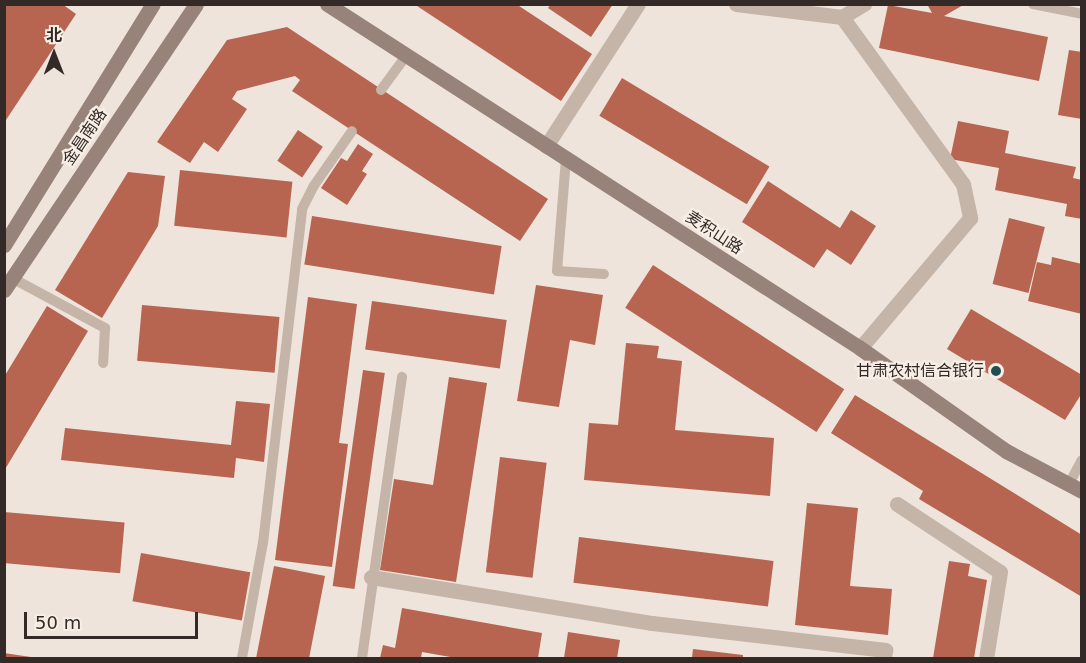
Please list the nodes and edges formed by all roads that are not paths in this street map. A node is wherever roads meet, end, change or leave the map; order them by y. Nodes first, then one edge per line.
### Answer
1 (153, 4) edge
2 (196, 4) edge
3 (327, 4) edge
4 (638, 4) edge
5 (736, 4) edge
6 (864, 4) edge
7 (1033, 4) edge
8 (1082, 14) edge
9 (842, 16) junction
10 (406, 56) junction
11 (381, 90) dead end
12 (352, 131) dead end
13 (546, 146) junction
14 (567, 159) junction
15 (4, 245) edge
16 (604, 274) dead end
17 (8, 284) edge
18 (860, 348) junction
19 (103, 363) dead end
20 (402, 376) dead end
21 (1082, 460) edge
22 (1075, 487) edge
23 (897, 504) dead end
24 (371, 578) junction
25 (242, 658) edge
26 (362, 658) edge
27 (884, 658) edge
28 (986, 658) edge

1 - 15 street, 金昌南路
2 - 17 street, 金昌南路
3 - 10 street, 麦积山路
4 - 13 street
5 - 9 street
6 - 9 street
7 - 8 lane
9 - 18 street
10 - 11 lane
10 - 13 street, 麦积山路
12 - 25 lane
13 - 14 street, 麦积山路
14 - 16 lane
14 - 18 street, 麦积山路
17 - 19 lane
18 - 22 street, 麦积山路
20 - 24 lane
21 - 22 lane
23 - 28 street
24 - 26 lane
24 - 27 street

